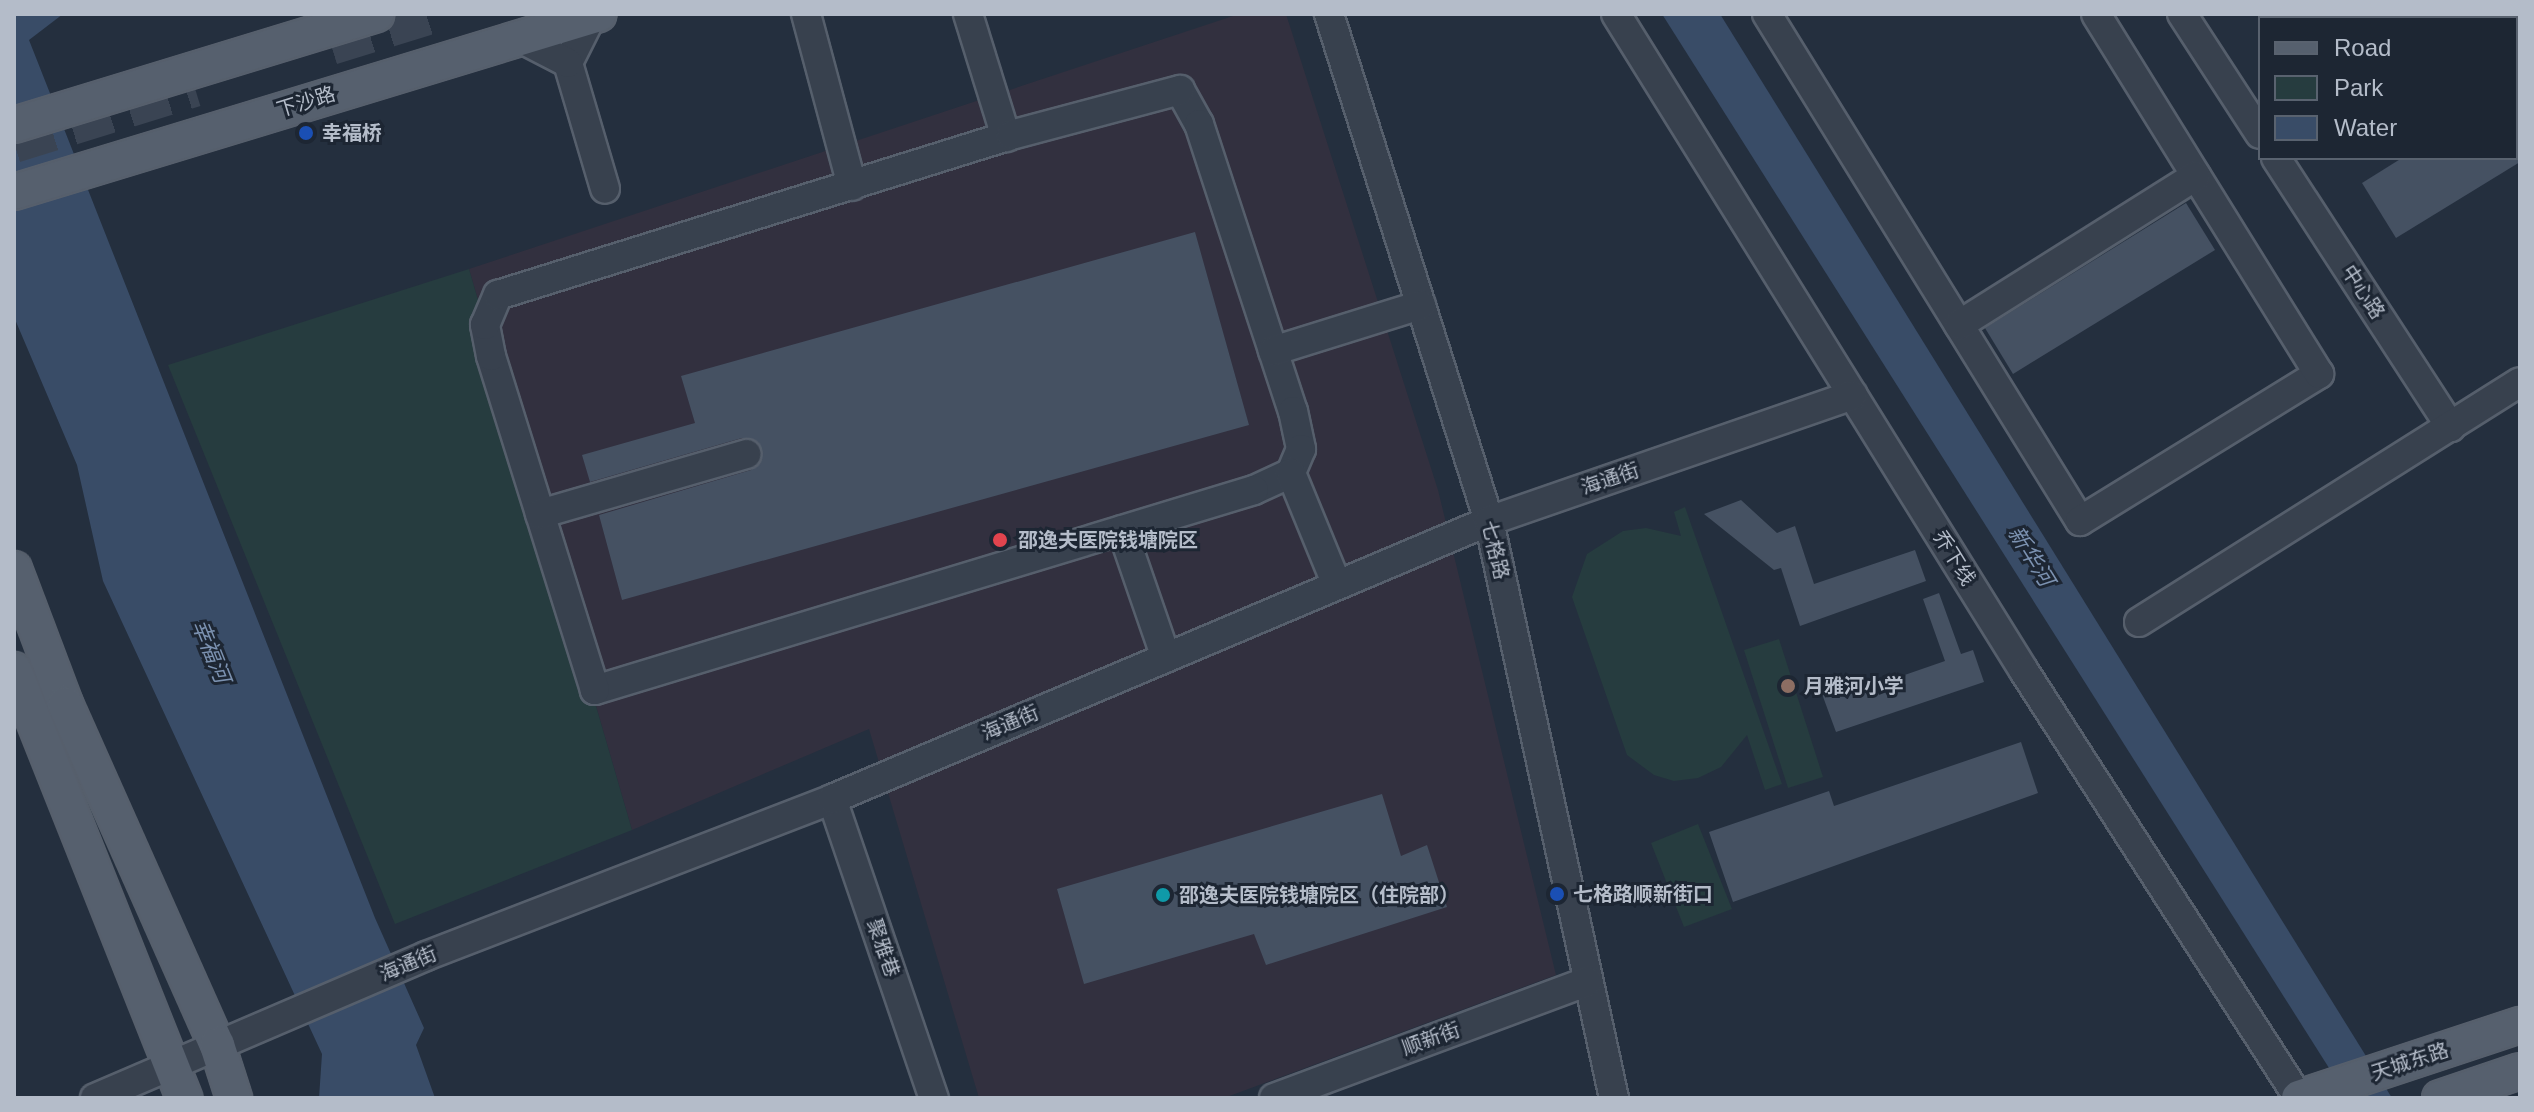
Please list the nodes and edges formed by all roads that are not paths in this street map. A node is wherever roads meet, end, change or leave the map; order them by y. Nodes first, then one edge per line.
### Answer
1 (376, 14) edge
2 (806, 14) edge
3 (968, 14) edge
4 (1329, 14) edge
5 (1616, 14) edge
6 (1767, 14) edge
7 (2096, 14) edge
8 (2182, 14) edge
9 (595, 15) edge
10 (520, 38) junction
11 (568, 63) junction
12 (20, 124) edge
13 (2258, 131) edge
14 (1006, 137) junction
15 (2277, 160) edge
16 (2196, 176) junction
17 (852, 186) junction
18 (605, 189) dead end
19 (14, 192) edge
20 (1421, 305) junction
21 (1959, 325) junction
22 (1273, 351) junction
23 (2520, 382) edge
24 (1853, 395) junction
25 (2451, 427) junction
26 (746, 454) dead end
27 (1291, 473) junction
28 (540, 514) junction
29 (1489, 521) junction
30 (1122, 530) junction
31 (14, 569) edge
32 (1337, 585) junction
33 (2139, 622) dead end
34 (1166, 658) junction
35 (14, 670) edge
36 (832, 799) junction
37 (1588, 981) junction
38 (2520, 1025) edge
39 (217, 1045) junction
40 (171, 1065) junction
41 (2520, 1071) edge
42 (2304, 1096) edge
43 (95, 1098) edge
44 (184, 1098) edge
45 (234, 1098) edge
46 (934, 1098) edge
47 (1274, 1098) edge
48 (1614, 1098) edge
49 (2440, 1098) edge

1 - 12 main road
2 - 17 street
3 - 14 street
4 - 20 street, 七格路
5 - 24 street, 乔下线
6 - 21 street
7 - 16 street
8 - 13 street
9 - 10 main road, 下沙路
9 - 11 street
10 - 11 street
10 - 19 main road, 下沙路
11 - 18 street
14 - 17 street
14 - 22 street
15 - 25 street, 中心路
16 - 21 street
16 - 21 street
17 - 28 street
20 - 22 street
20 - 29 street, 七格路
22 - 27 street
23 - 25 street
24 - 29 street, 海通街
24 - 42 street, 乔下线
25 - 33 street
26 - 28 street
27 - 30 street
27 - 32 street
28 - 30 street
29 - 32 street, 海通街
29 - 37 street, 七格路
30 - 34 street
31 - 39 main road
32 - 34 street, 海通街
34 - 36 street, 海通街
35 - 40 main road
36 - 39 street, 海通街
36 - 46 street, 聚雅巷
37 - 47 street, 顺新街
37 - 48 street, 七格路
38 - 42 main road, 天城东路
39 - 40 street, 海通街
39 - 45 main road
40 - 43 street, 海通街
40 - 44 main road
41 - 49 main road

